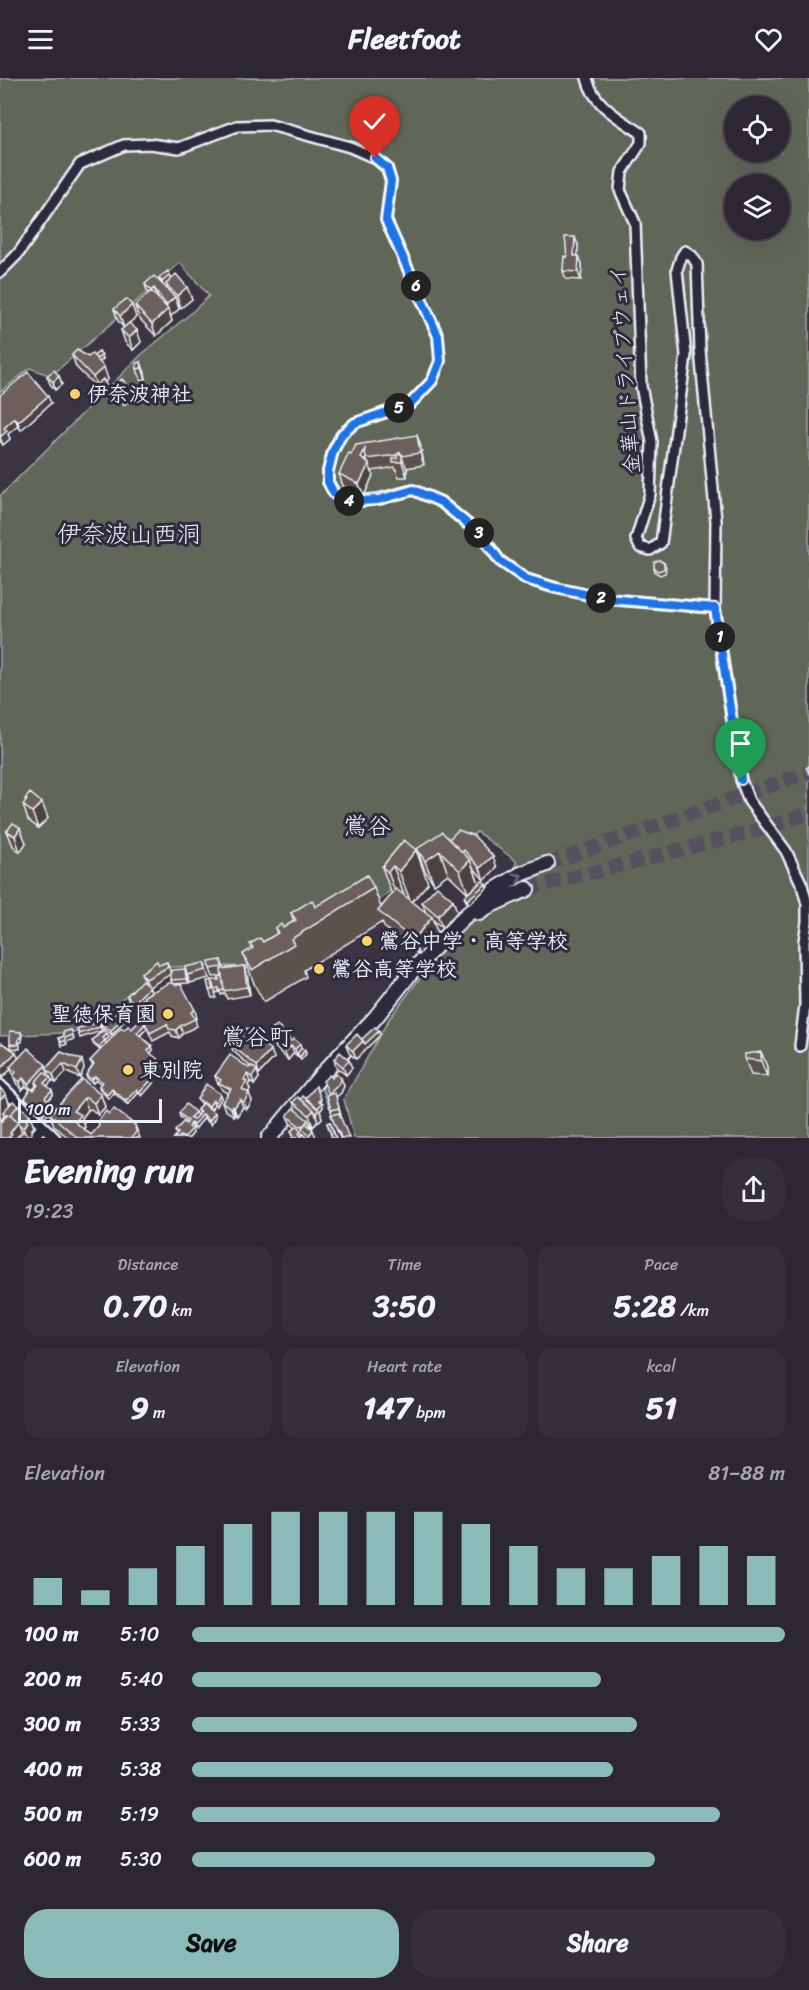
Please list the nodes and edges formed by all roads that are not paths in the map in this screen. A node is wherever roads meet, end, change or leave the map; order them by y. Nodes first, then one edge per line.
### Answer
1 (587, 78) edge
2 (0, 272) edge
3 (715, 608) junction
4 (547, 864) tunnel mouth
5 (527, 889) tunnel mouth
6 (440, 940) junction
7 (800, 1046) dead end
8 (0, 1085) edge
9 (42, 1128) junction
10 (33, 1138) edge
11 (55, 1138) edge
12 (268, 1138) edge

1 - 3 street, 金華山ドライブウェイ
2 - 3 street
3 - 7 street, 金華山ドライブウェイ
6 -> 4 main road
5 - 6 main road
6 - 12 main road
8 - 9 street
9 - 10 street
9 - 11 street

